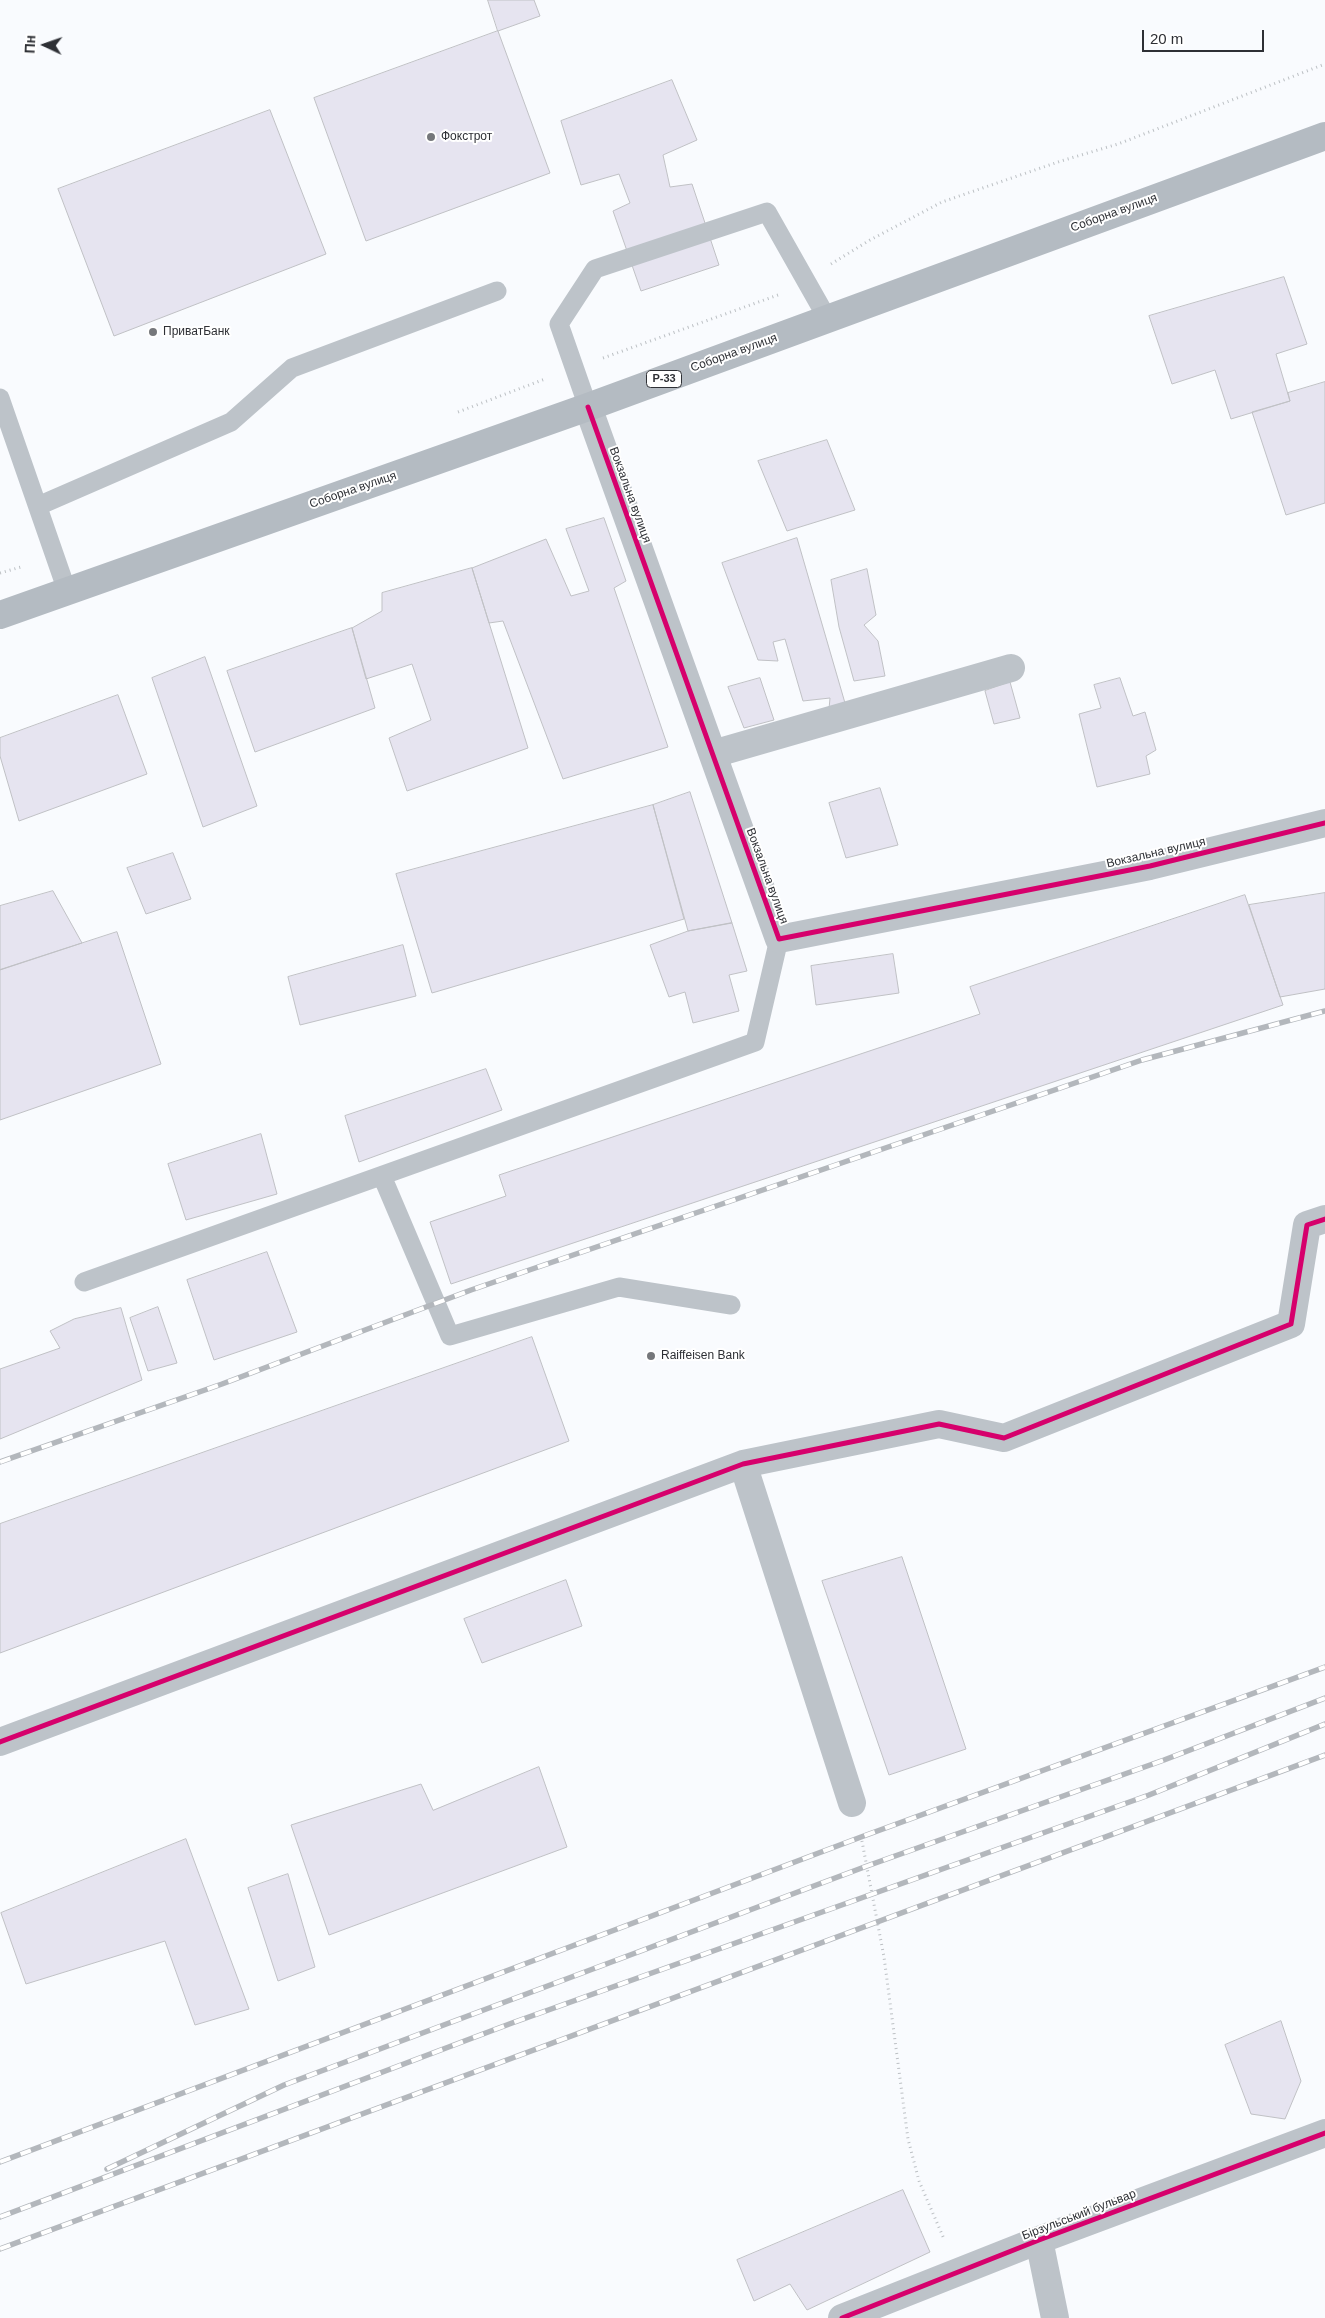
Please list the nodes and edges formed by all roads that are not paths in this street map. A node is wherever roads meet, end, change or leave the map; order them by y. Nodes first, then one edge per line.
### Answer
1 (1325, 136) edge
2 (497, 290) dead end
3 (827, 318) junction
4 (0, 398) edge
5 (588, 407) junction
6 (38, 506) junction
7 (67, 591) junction
8 (0, 615) edge
9 (1011, 668) dead end
10 (713, 754) junction
11 (1325, 823) edge
12 (779, 939) junction
13 (382, 1176) junction
14 (1325, 1219) edge
15 (84, 1282) dead end
16 (731, 1305) dead end
17 (743, 1464) junction
18 (0, 1742) edge
19 (852, 1803) road end
20 (1325, 2133) edge
21 (1039, 2240) junction
22 (842, 2318) edge
23 (1055, 2318) edge

1 - 3 main road, Соборна вулиця / Р-33
2 - 6 lane
3 - 5 main road, Соборна вулиця / Р-33
3 - 5 lane
4 - 6 lane
5 - 7 main road, Соборна вулиця / Р-33
5 - 10 street, Вокзальна вулиця
6 - 7 lane
7 - 8 main road, Соборна вулиця / Р-33
9 - 10 street
10 - 12 street, Вокзальна вулиця
11 - 12 street, Вокзальна вулиця
12 - 13 lane
13 - 15 lane
13 - 16 lane
14 - 17 street
17 - 18 street
17 - 19 street
20 - 21 street, Бірзульський бульвар
21 - 22 street, Бірзульський бульвар
21 - 23 street

